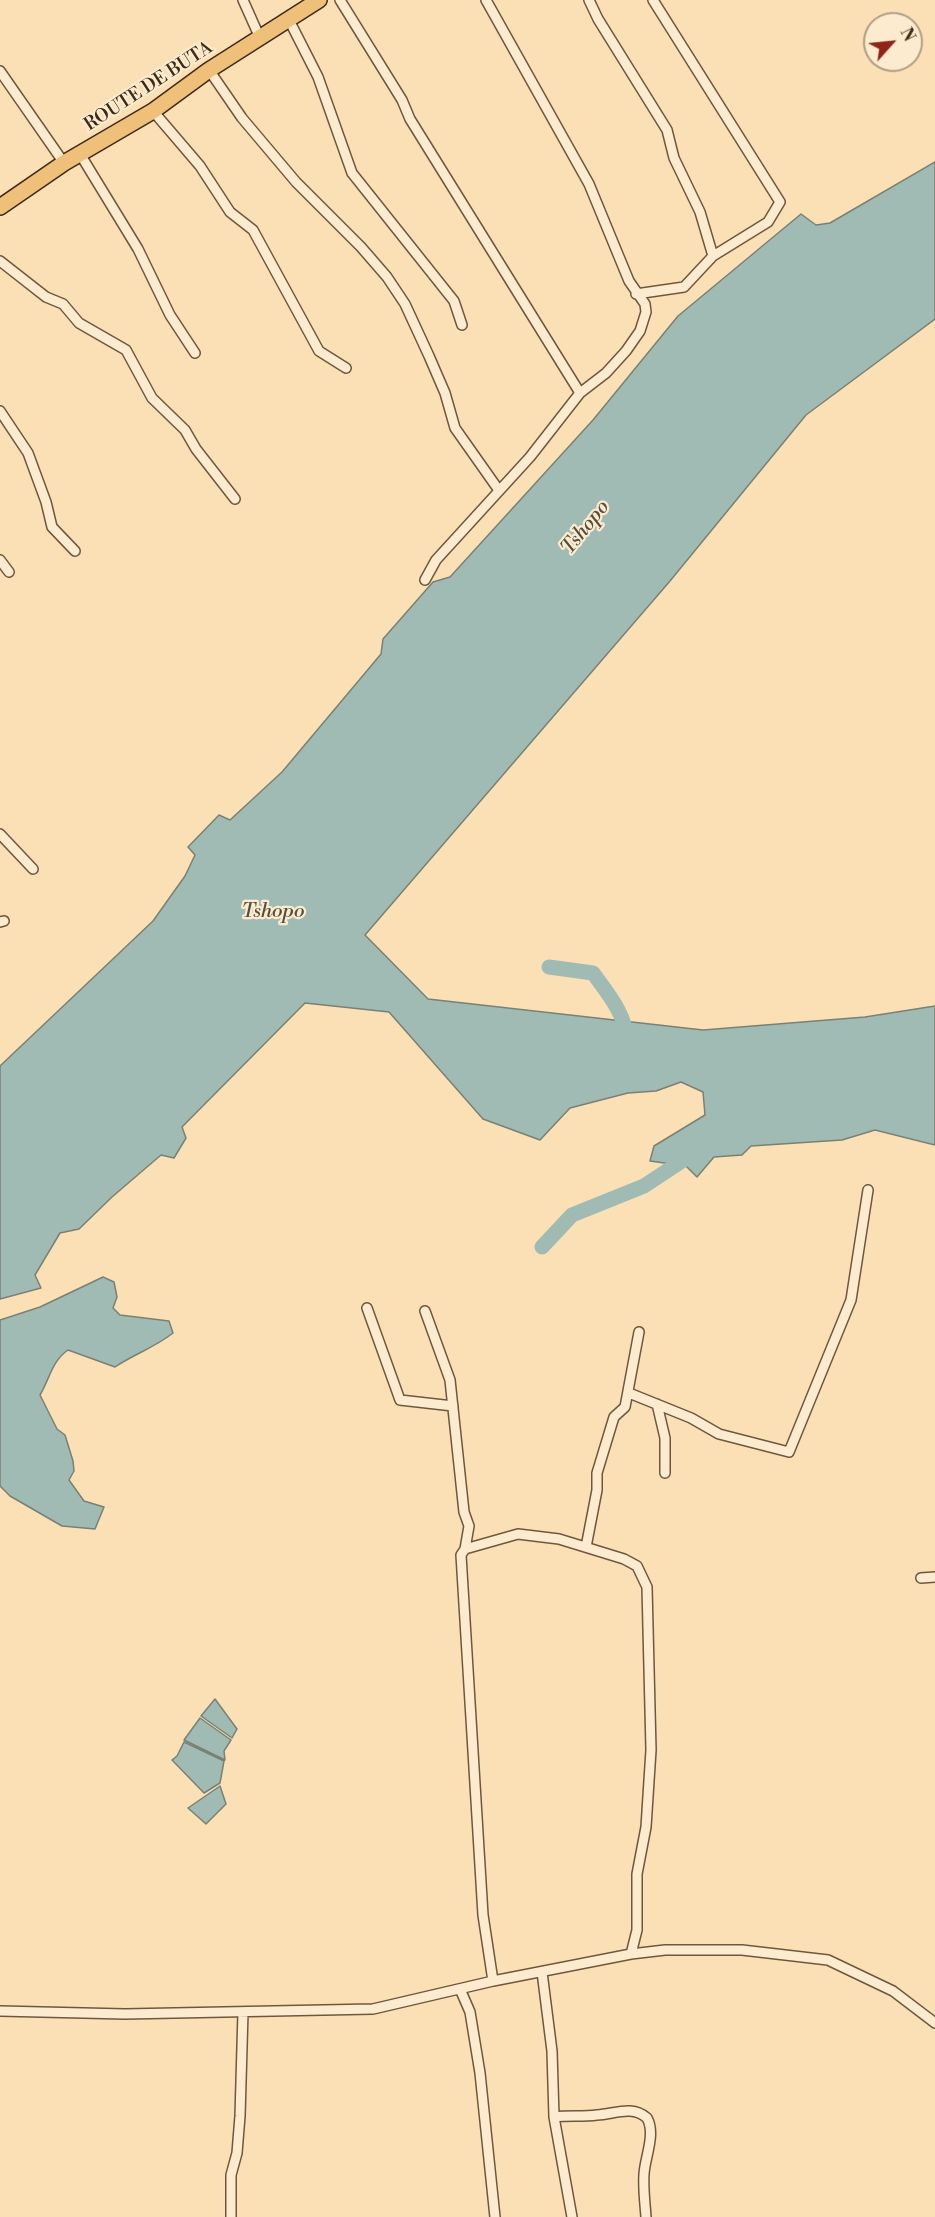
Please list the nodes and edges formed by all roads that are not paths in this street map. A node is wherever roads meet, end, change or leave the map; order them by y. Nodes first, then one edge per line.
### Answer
1 (243, 0) edge
2 (319, 0) edge
3 (340, 0) edge
4 (486, 0) edge
5 (589, 0) edge
6 (653, 0) edge
7 (288, 18) junction
8 (260, 38) junction
9 (209, 70) junction
10 (0, 71) edge
11 (153, 111) junction
12 (80, 154) junction
13 (64, 163) junction
14 (0, 207) edge
15 (713, 256) junction
16 (0, 261) edge
17 (636, 294) junction
18 (462, 325) dead end
19 (195, 353) dead end
20 (346, 368) dead end
21 (580, 393) junction
22 (0, 411) edge
23 (498, 489) junction
24 (235, 499) dead end
25 (75, 551) dead end
26 (0, 560) edge
27 (9, 572) dead end
28 (425, 580) dead end
29 (0, 834) edge
30 (33, 869) dead end
31 (868, 1190) dead end
32 (367, 1308) dead end
33 (425, 1311) dead end
34 (639, 1332) dead end
35 (629, 1393) junction
36 (657, 1404) junction
37 (453, 1407) junction
38 (665, 1473) dead end
39 (586, 1547) junction
40 (465, 1549) junction
41 (935, 1577) edge
42 (921, 1578) dead end
43 (631, 1954) junction
44 (542, 1972) junction
45 (493, 1981) junction
46 (460, 1989) junction
47 (0, 2010) edge
48 (243, 2012) junction
49 (935, 2023) edge
50 (554, 2118) junction
51 (231, 2217) edge
52 (495, 2217) edge
53 (572, 2217) edge
54 (646, 2217) edge

1 - 8 street
2 - 7 highway, ROUTE DE BUTA
3 - 21 street
4 - 17 street
5 - 15 street
6 - 15 street
7 - 8 highway, ROUTE DE BUTA
7 - 18 street
8 - 9 highway, ROUTE DE BUTA
9 - 11 highway, ROUTE DE BUTA
9 - 23 street
10 - 13 street
11 - 12 highway, ROUTE DE BUTA
11 - 20 street
12 - 13 highway, ROUTE DE BUTA
12 - 19 street
13 - 14 highway, ROUTE DE BUTA
15 - 17 street
16 - 24 street
17 - 21 street
21 - 23 street
22 - 25 street
23 - 28 street
26 - 27 street
29 - 30 street
31 - 36 street
32 - 37 street
33 - 37 street
34 - 35 street
35 - 36 street
35 - 39 street
36 - 38 street
37 - 40 street
39 - 40 street
39 - 43 street
40 - 45 street
41 - 42 street
43 - 44 street
43 - 49 street
44 - 45 street
44 - 50 street
45 - 46 street
46 - 48 street
46 - 52 street
47 - 48 street
48 - 51 street
50 - 53 street
50 - 54 street

